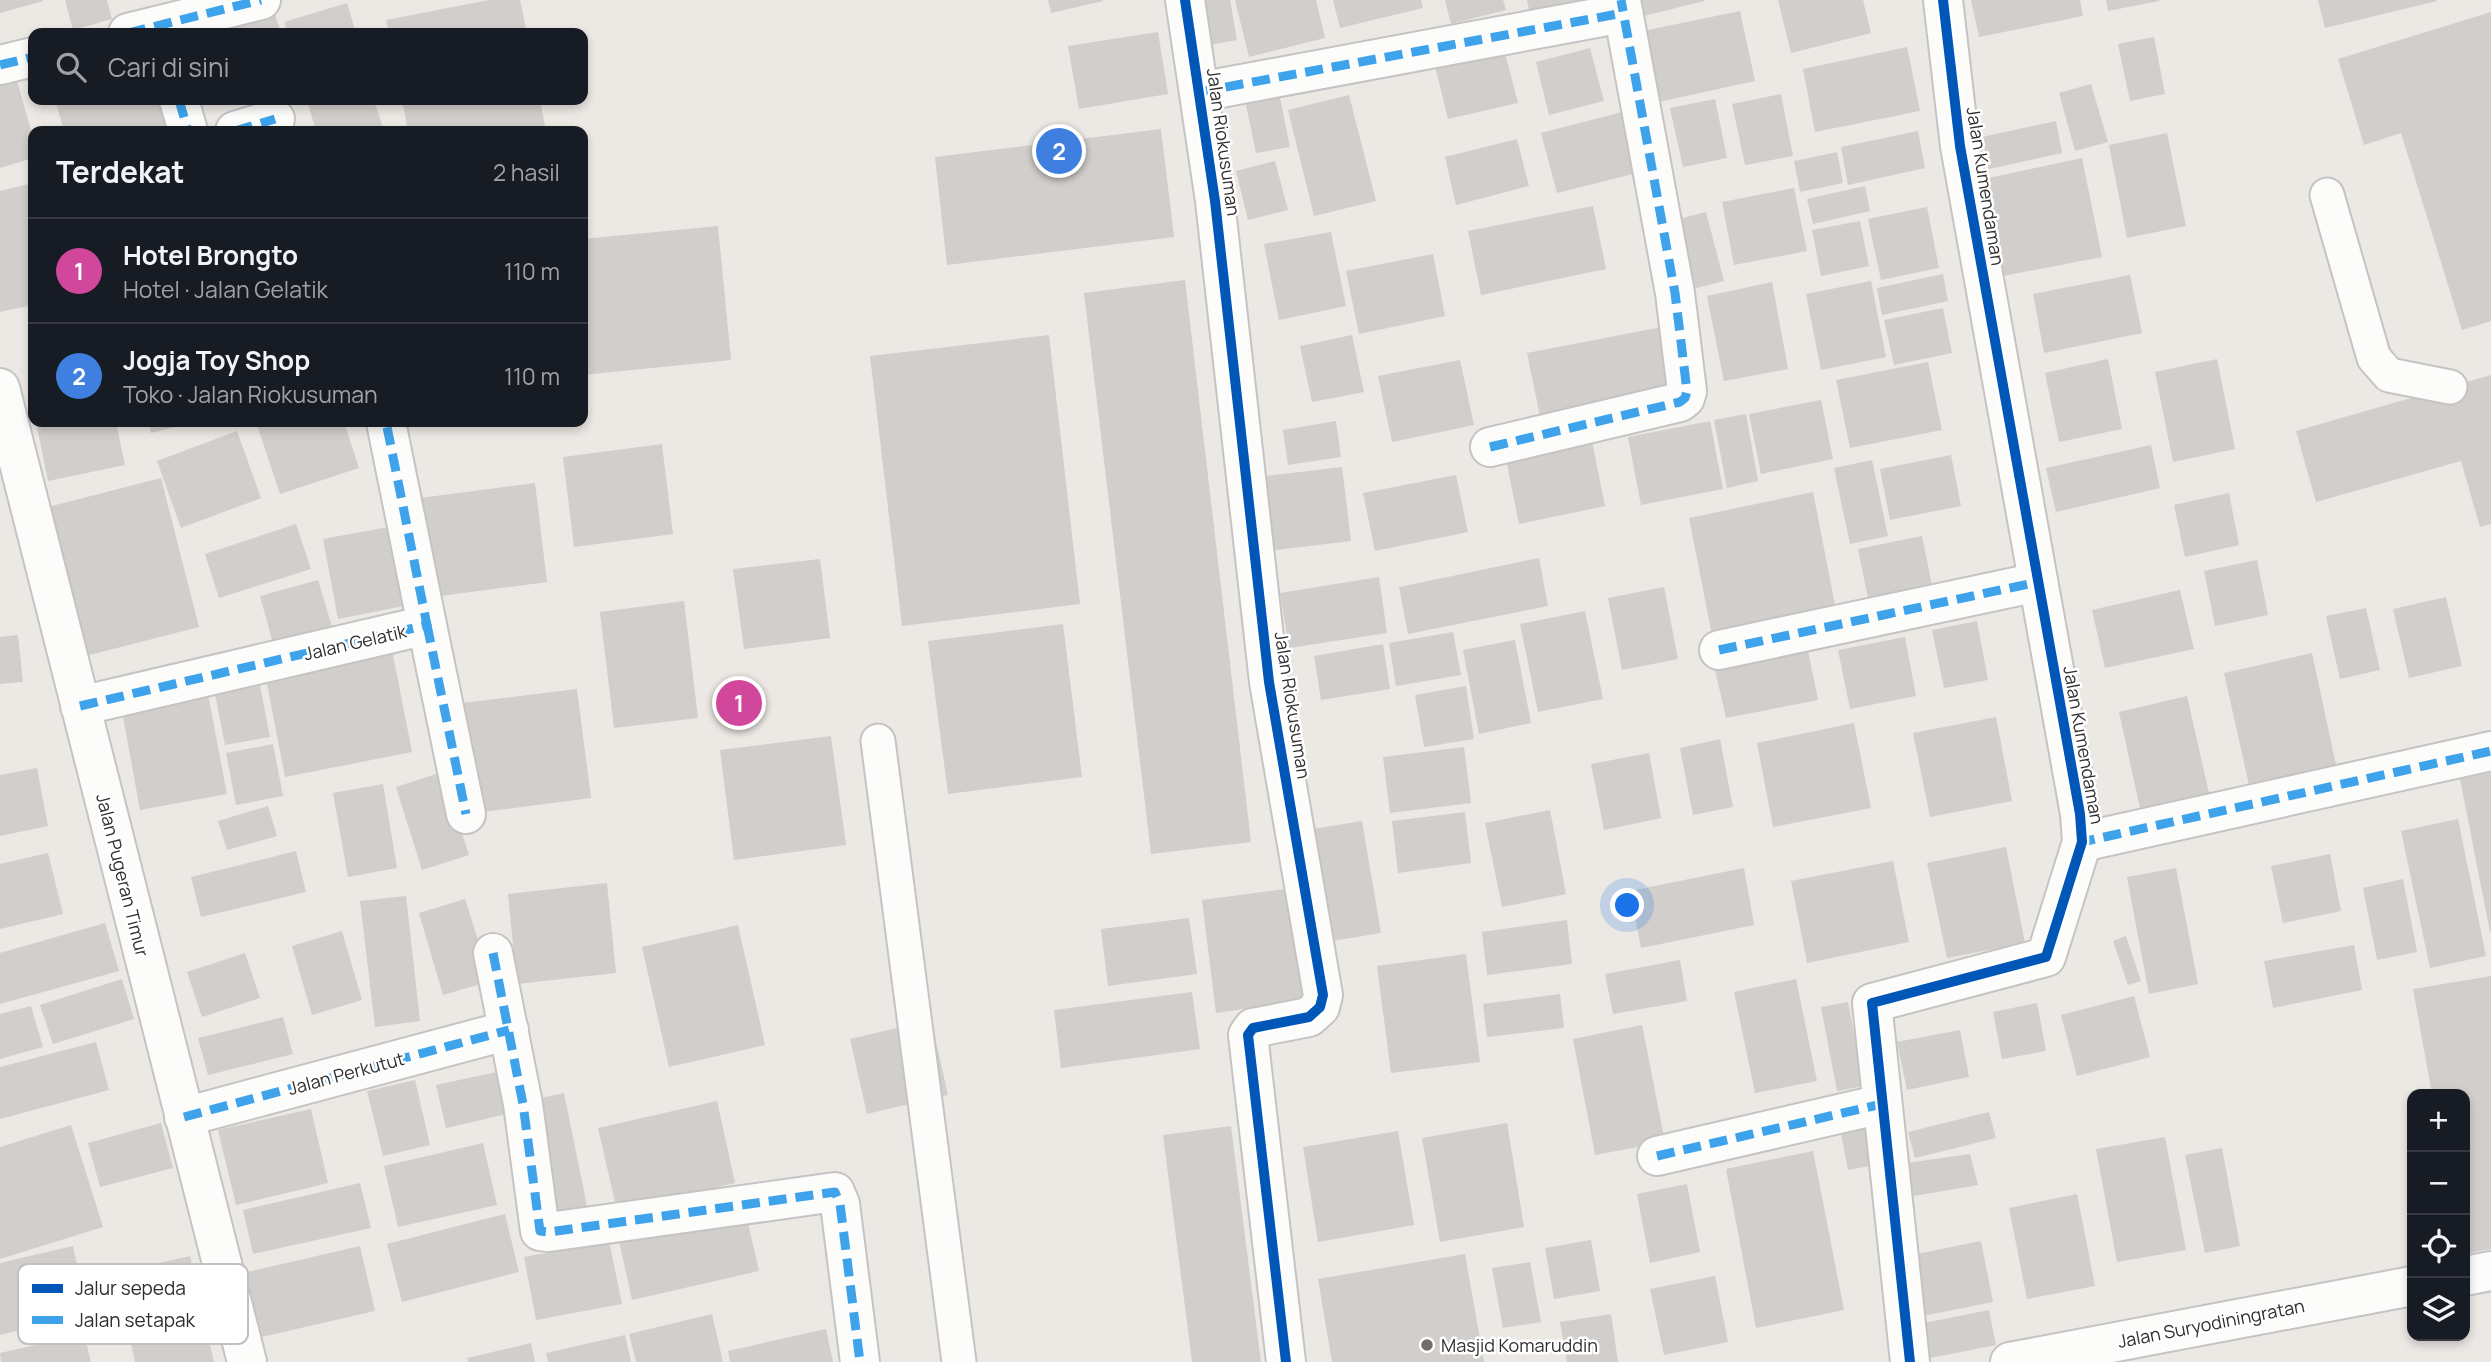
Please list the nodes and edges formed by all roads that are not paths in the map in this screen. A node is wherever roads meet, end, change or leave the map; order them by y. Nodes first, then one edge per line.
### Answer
1 (261, 0) edge
2 (1185, 0) edge
3 (1943, 0) edge
4 (1622, 6) edge
5 (160, 28) edge
6 (28, 58) edge
7 (0, 65) edge
8 (1199, 92) junction
9 (180, 105) edge
10 (275, 119) dead end
11 (187, 126) edge
12 (252, 126) edge
13 (2327, 195) dead end
14 (2450, 387) dead end
15 (0, 388) edge
16 (387, 427) edge
17 (1490, 447) dead end
18 (2038, 582) junction
19 (427, 625) junction
20 (1719, 650) dead end
21 (80, 705) junction
22 (878, 741) dead end
23 (2491, 751) edge
24 (466, 814) dead end
25 (2082, 842) junction
26 (493, 953) dead end
27 (509, 1030) junction
28 (1882, 1104) junction
29 (184, 1116) junction
30 (1657, 1156) dead end
31 (222, 1264) edge
32 (2491, 1271) edge
33 (2470, 1275) edge
34 (2407, 1287) edge
35 (242, 1344) edge
36 (2068, 1356) edge
37 (247, 1362) edge
38 (860, 1362) edge
39 (959, 1362) edge
40 (1286, 1362) edge
41 (1910, 1362) edge
42 (2010, 1362) edge

1 - 5 street
2 - 8 street, Jalan Riokusuman
3 - 18 street, Jalan Kumendaman
4 - 8 street
4 - 17 street
6 - 7 street
8 - 40 street, Jalan Riokusuman
9 - 11 street
10 - 12 street
13 - 14 lane
15 - 21 street, Jalan Pugeran Timur
16 - 19 street, Jalan Gelatik
18 - 20 street
18 - 25 street, Jalan Kumendaman
19 - 21 street, Jalan Gelatik
19 - 24 street
21 - 29 street, Jalan Pugeran Timur
22 - 39 lane
23 - 25 street
25 - 28 street, Jalan Kumendaman
26 - 27 street
27 - 29 street, Jalan Perkutut
27 - 38 street
28 - 30 street
28 - 41 street, Jalan Kumendaman
29 - 31 street, Jalan Pugeran Timur
32 - 33 street
34 - 36 street, Jalan Suryodiningratan
35 - 37 street, Jalan Pugeran Timur
36 - 42 street, Jalan Suryodiningratan

